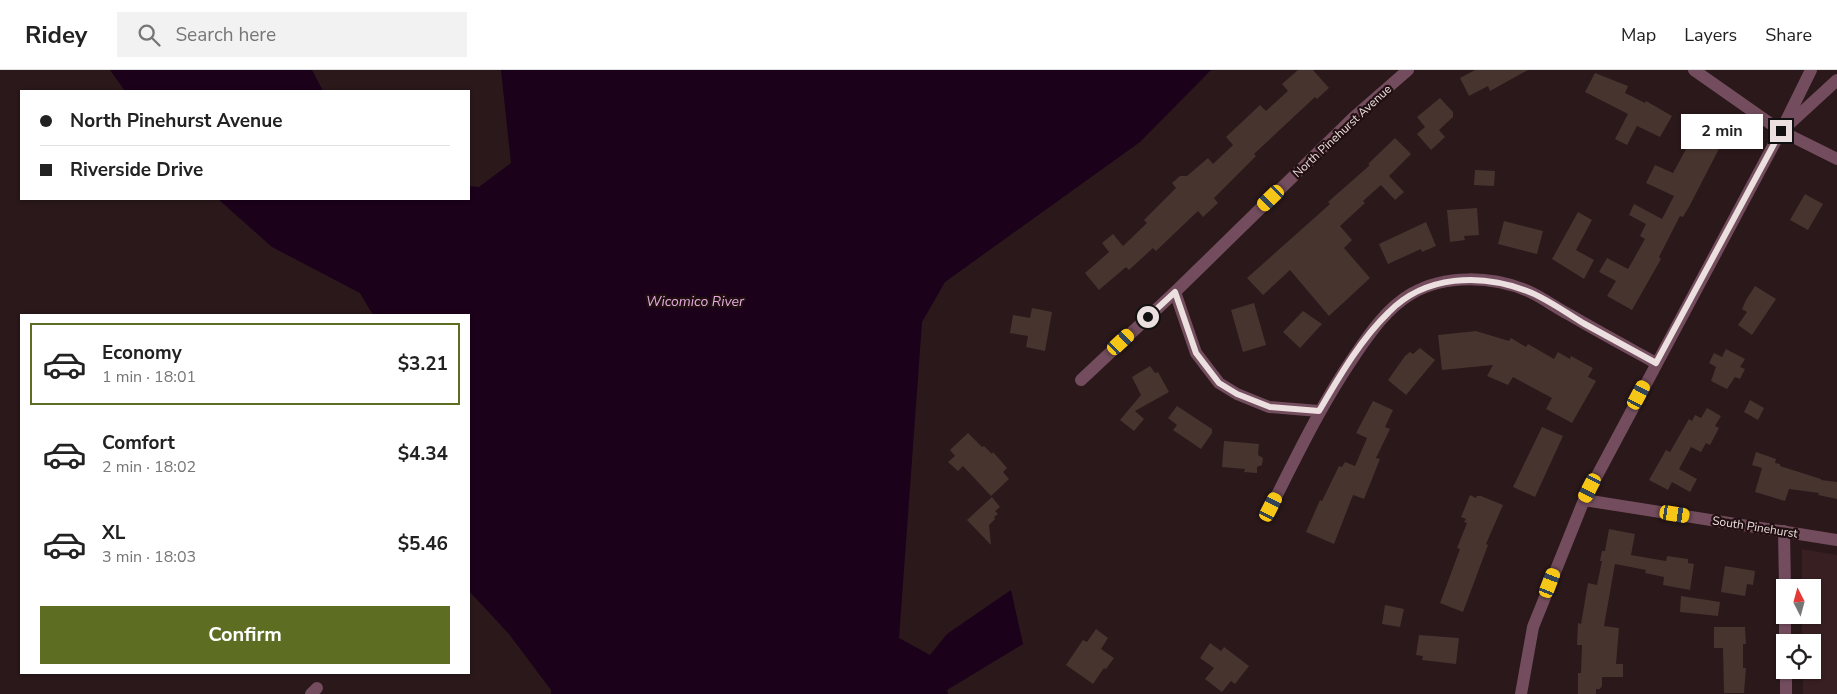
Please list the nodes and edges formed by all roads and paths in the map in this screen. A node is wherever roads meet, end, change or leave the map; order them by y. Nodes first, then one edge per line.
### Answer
1 (1408, 70) edge
2 (1694, 70) edge
3 (1811, 70) edge
4 (1837, 80) edge
5 (1781, 131) junction
6 (1837, 158) edge
7 (1175, 292) junction
8 (1656, 363) junction
9 (1081, 380) dead end
10 (1319, 411) junction
11 (1584, 500) junction
12 (1271, 507) dead end
13 (1784, 531) junction
14 (1837, 540) edge
15 (1785, 579) edge
16 (1786, 679) edge
17 (1521, 694) edge
18 (1786, 694) edge

1 - 7 street, North Pinehurst Avenue
2 - 5 street
3 - 5 street
4 - 5 street
5 - 6 street
5 - 8 street
7 - 9 street, North Pinehurst Avenue
7 - 10 street
8 - 10 street
8 - 11 street
10 - 12 street
11 - 13 street, South Pinehurst
11 - 17 street
13 - 14 street, South Pinehurst
13 - 15 street
16 - 18 street

